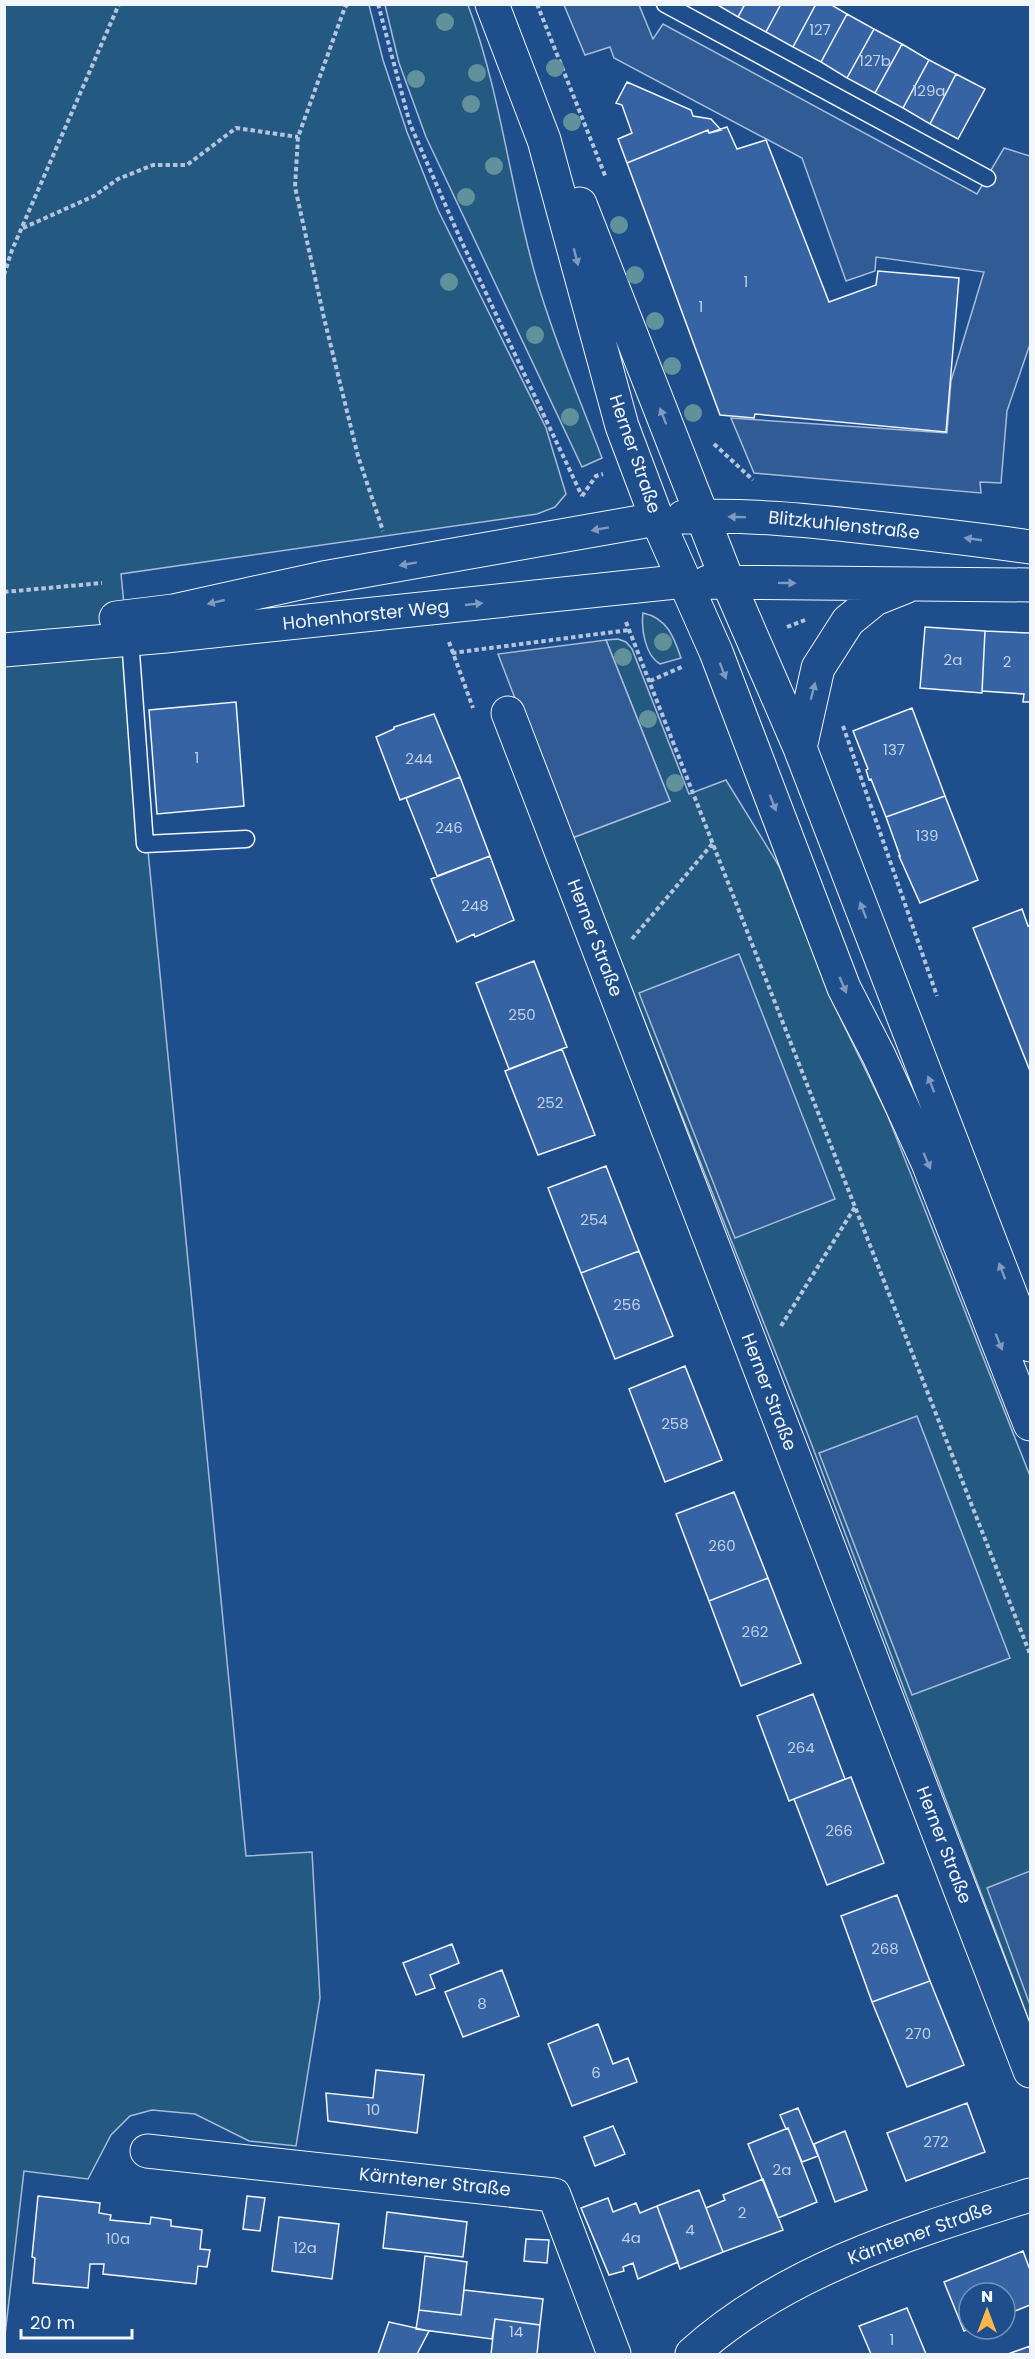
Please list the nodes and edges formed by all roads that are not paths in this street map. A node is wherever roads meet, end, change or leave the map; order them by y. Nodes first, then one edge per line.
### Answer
1 (492, 4) edge
2 (665, 4) edge
3 (544, 140) junction
4 (987, 178) dead end
5 (702, 516) junction
6 (657, 519) junction
7 (1030, 547) edge
8 (686, 581) junction
9 (728, 582) junction
10 (912, 584) junction
11 (1016, 585) edge
12 (4, 631) edge
13 (130, 639) junction
14 (4, 650) edge
15 (508, 713) road end
16 (800, 748) junction
17 (246, 839) dead end
18 (1030, 1345) edge
19 (1030, 1424) edge
20 (1030, 2071) edge
21 (147, 2151) dead end
22 (1030, 2195) edge
23 (614, 2355) edge
24 (692, 2355) edge

1 - 3 street, Herner Straße
2 - 4 lane
5 -> 3 street, Herner Straße
3 -> 6 street, Herner Straße
5 - 6 street, Blitzkuhlenstraße
7 -> 5 street, Blitzkuhlenstraße
5 - 9 street, Herner Straße
6 - 8 street, Herner Straße
6 -> 12 street, Hohenhorster Weg
8 - 9 street, Hohenhorster Weg
13 -> 8 street, Hohenhorster Weg
8 -> 19 street, Herner Straße
9 -> 10 street
9 - 16 street, Herner Straße
10 - 11 street
16 -> 10 street
13 - 14 street, Hohenhorster Weg
13 - 17 lane
15 - 20 street, Herner Straße
18 -> 16 street, Herner Straße
21 - 23 street, Kärntener Straße
22 - 24 street, Kärntener Straße

